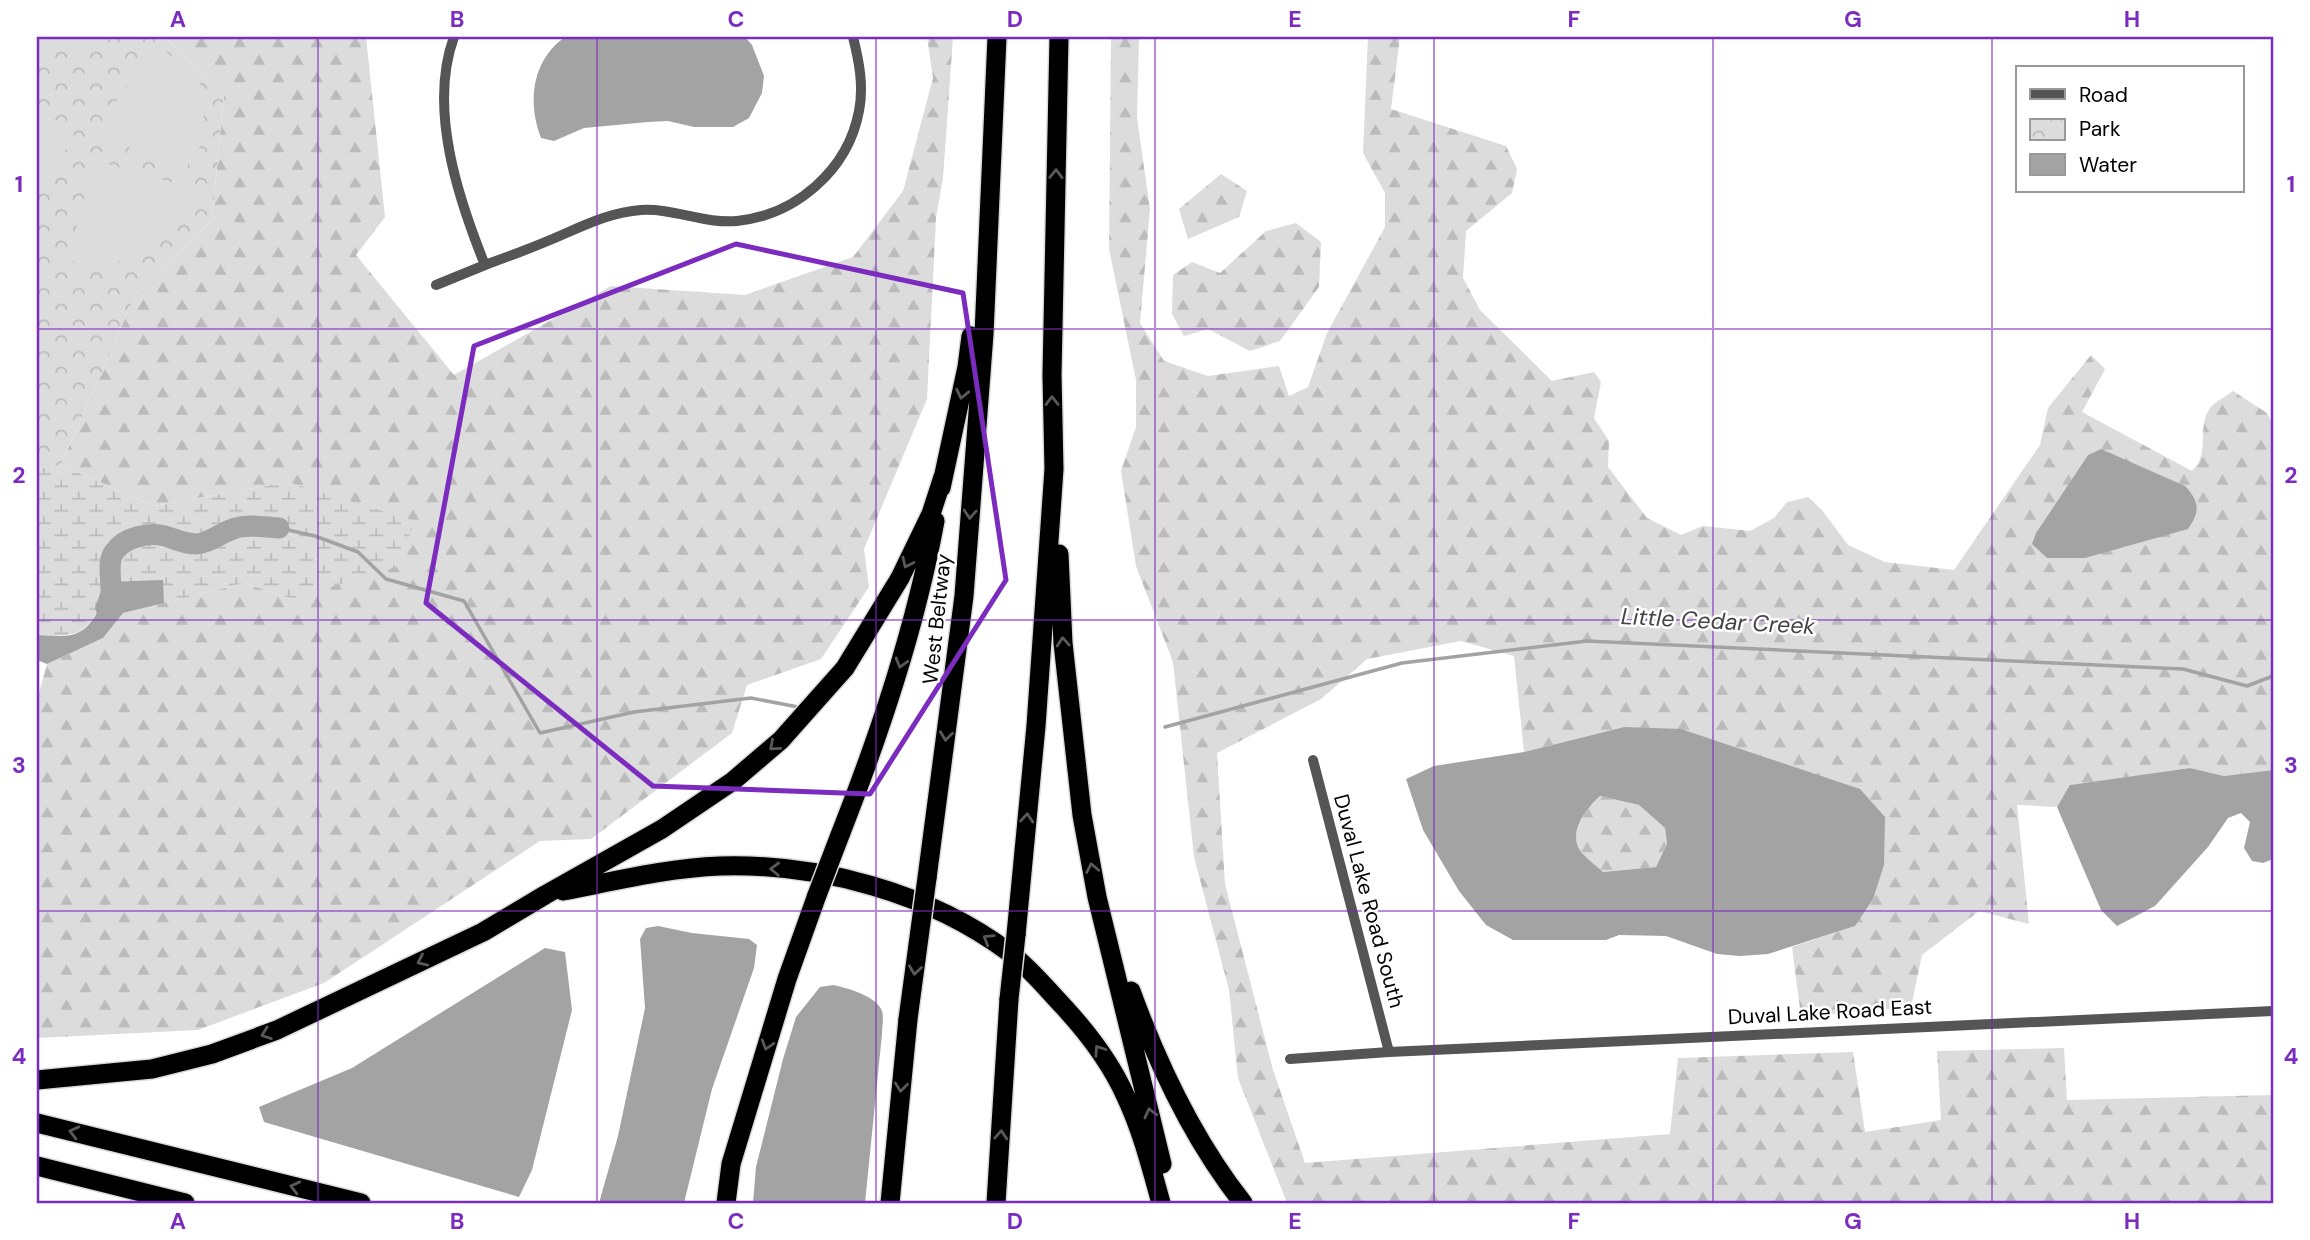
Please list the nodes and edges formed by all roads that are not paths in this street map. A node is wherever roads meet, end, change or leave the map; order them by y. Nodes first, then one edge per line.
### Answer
1 (454, 37) edge
2 (853, 37) edge
3 (997, 37) edge
4 (1059, 37) edge
5 (996, 83) junction
6 (485, 265) junction
7 (436, 285) dead end
8 (1055, 469) junction
9 (943, 477) junction
10 (1313, 760) dead end
11 (545, 894) junction
12 (1097, 897) junction
13 (2273, 1011) edge
14 (1389, 1052) junction
15 (1290, 1059) dead end
16 (37, 1080) edge
17 (37, 1123) edge
18 (37, 1166) edge
19 (37, 1176) edge
20 (131, 1203) edge
21 (185, 1203) edge
22 (361, 1203) edge
23 (726, 1203) edge
24 (890, 1203) edge
25 (996, 1203) edge
26 (1161, 1203) edge
27 (1170, 1203) edge
28 (1243, 1203) edge

1 - 6 street
2 - 6 street
3 - 5 highway, West Beltway
8 -> 4 highway
5 -> 9 highway
5 -> 24 highway, West Beltway, bridge
6 - 7 street
12 -> 8 highway
25 -> 8 highway, bridge
9 -> 11 highway
9 -> 23 highway, bridge
10 - 14 street, Duval Lake Road South
11 -> 16 highway
26 -> 11 highway
27 -> 12 highway
12 - 28 highway
13 - 14 street, Duval Lake Road East
14 - 15 street, Duval Lake Road East
22 -> 17 highway
18 - 21 highway
19 - 20 highway

